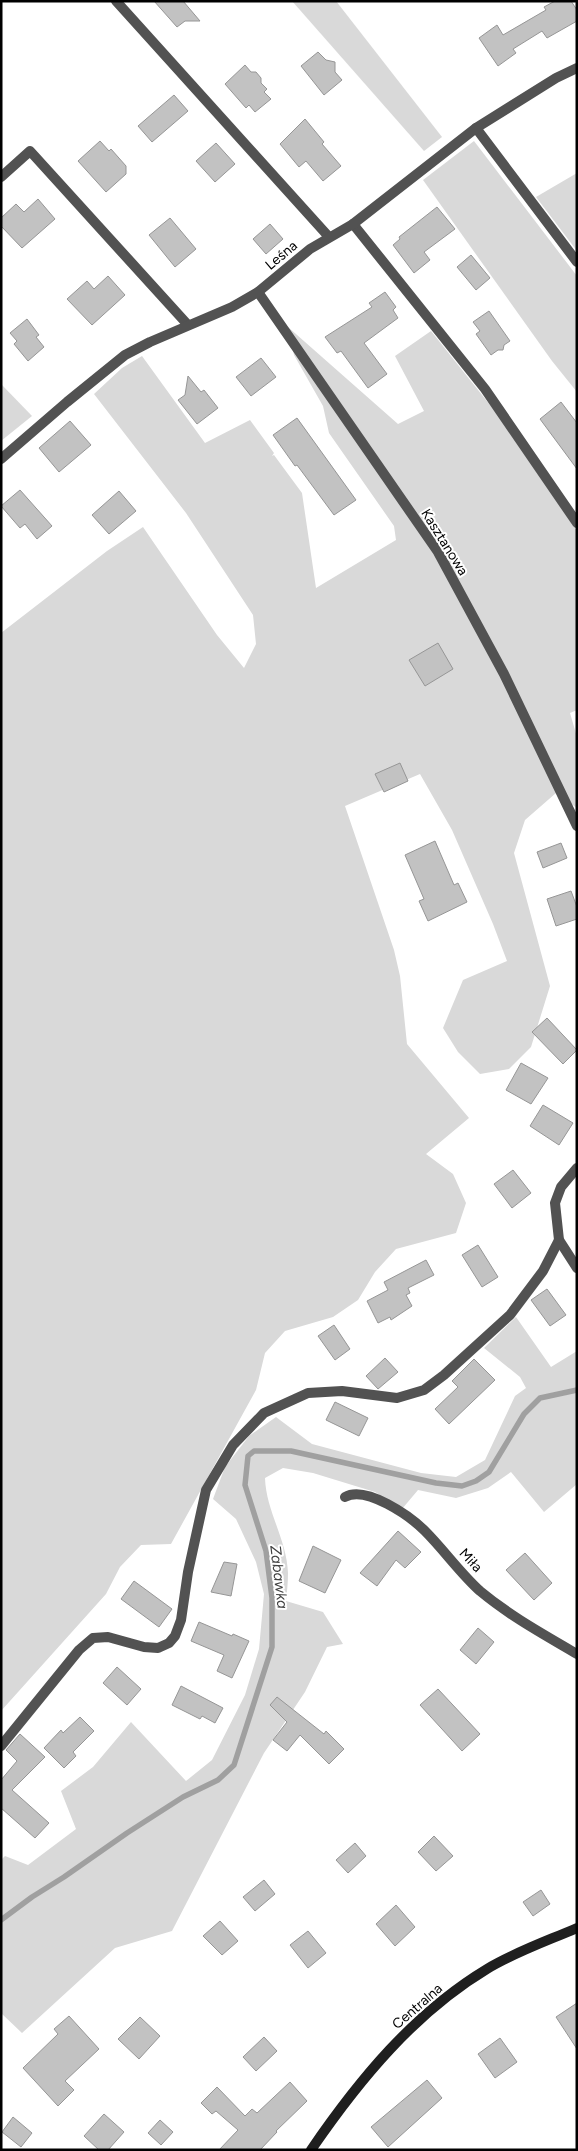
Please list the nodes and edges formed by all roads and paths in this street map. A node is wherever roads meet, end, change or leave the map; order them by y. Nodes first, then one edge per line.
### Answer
1 (116, 1) edge
2 (577, 68) edge
3 (476, 128) junction
4 (1, 177) edge
5 (354, 224) junction
6 (329, 237) junction
7 (577, 262) edge
8 (258, 292) junction
9 (188, 325) junction
10 (1, 459) edge
11 (577, 523) edge
12 (577, 826) edge
13 (577, 1168) edge
14 (559, 1240) junction
15 (577, 1268) edge
16 (345, 1497) dead end
17 (577, 1654) edge
18 (1, 1746) edge
19 (577, 1928) edge
20 (311, 2150) edge

1 - 6 street
2 - 3 street, Leśna
3 - 5 street, Leśna
3 - 7 street
4 - 9 street
5 - 6 street, Leśna
5 - 11 street
6 - 8 street, Leśna
8 - 9 street, Leśna
8 - 12 street, Kasztanowa
9 - 10 street, Leśna
13 - 14 street
14 - 15 street
14 - 18 street
16 - 17 street, Miła
19 - 20 street, Centralna

